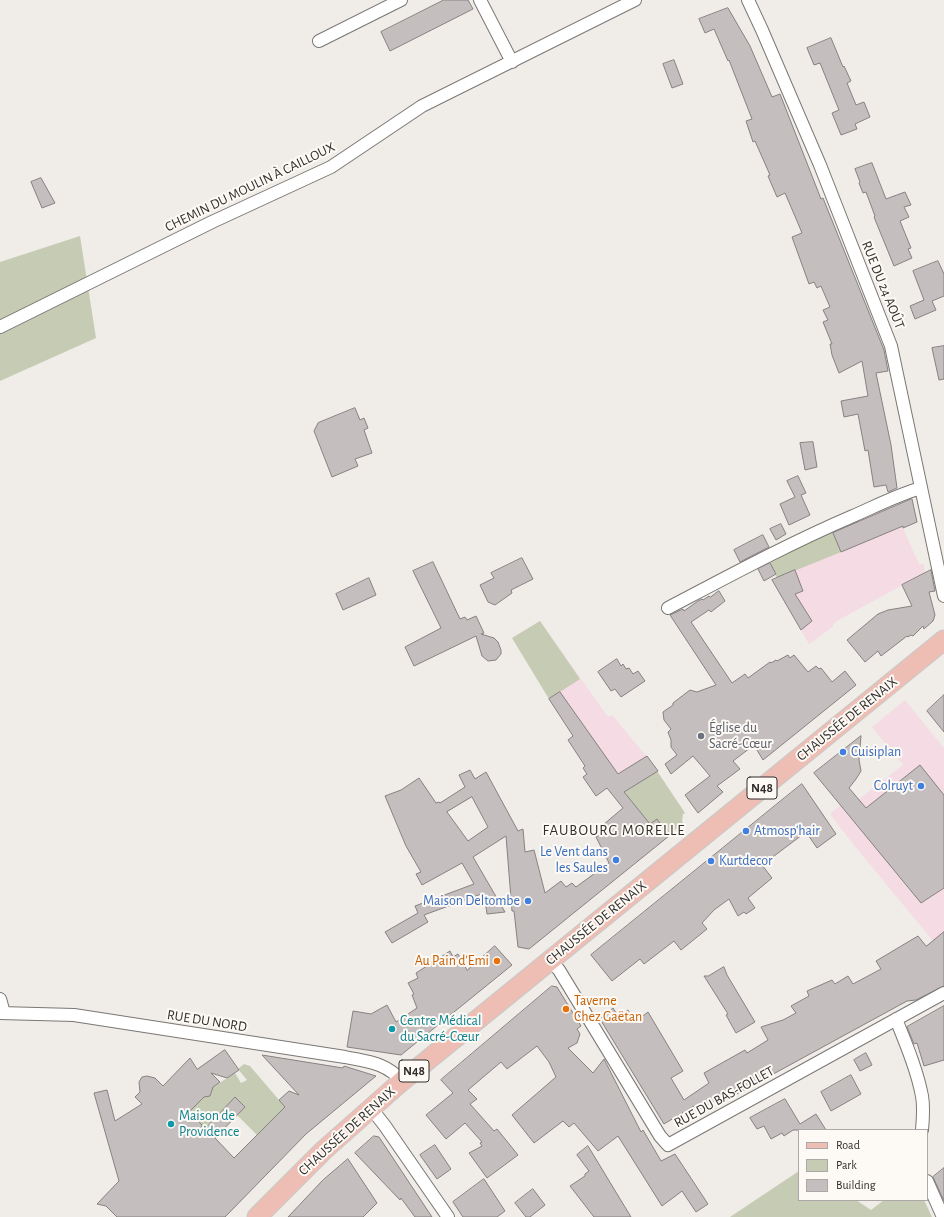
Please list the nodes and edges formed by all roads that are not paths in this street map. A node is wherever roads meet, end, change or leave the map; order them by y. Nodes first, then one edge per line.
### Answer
1 (401, 0) edge
2 (480, 0) edge
3 (635, 0) edge
4 (748, 0) edge
5 (319, 41) dead end
6 (512, 62) junction
7 (0, 327) edge
8 (921, 488) junction
9 (944, 596) edge
10 (668, 608) dead end
11 (944, 640) edge
12 (550, 960) junction
13 (944, 993) edge
14 (0, 999) edge
15 (2, 1013) edge
16 (896, 1019) junction
17 (402, 1081) junction
18 (371, 1108) junction
19 (922, 1129) edge
20 (928, 1183) edge
21 (256, 1217) edge
22 (448, 1217) edge
23 (943, 1217) edge

1 - 5 street
2 - 6 street
3 - 6 street, CHEMIN DU MOULIN À CAILLOUX
4 - 8 street, RUE DU 24 AOÛT
6 - 7 street, CHEMIN DU MOULIN À CAILLOUX
8 - 9 street, RUE DU 24 AOÛT
8 - 10 street
11 - 12 main road, CHAUSSÉE DE RENAIX / N48
12 - 16 street, RUE DU BAS-FOLLET
12 - 17 main road, CHAUSSÉE DE RENAIX / N48
13 - 16 street, RUE DU BAS-FOLLET
14 - 15 street
15 - 17 street, RUE DU NORD
16 - 19 street
17 - 18 main road, CHAUSSÉE DE RENAIX / N48
18 - 21 main road, CHAUSSÉE DE RENAIX / N48
18 - 22 street
20 - 23 street

